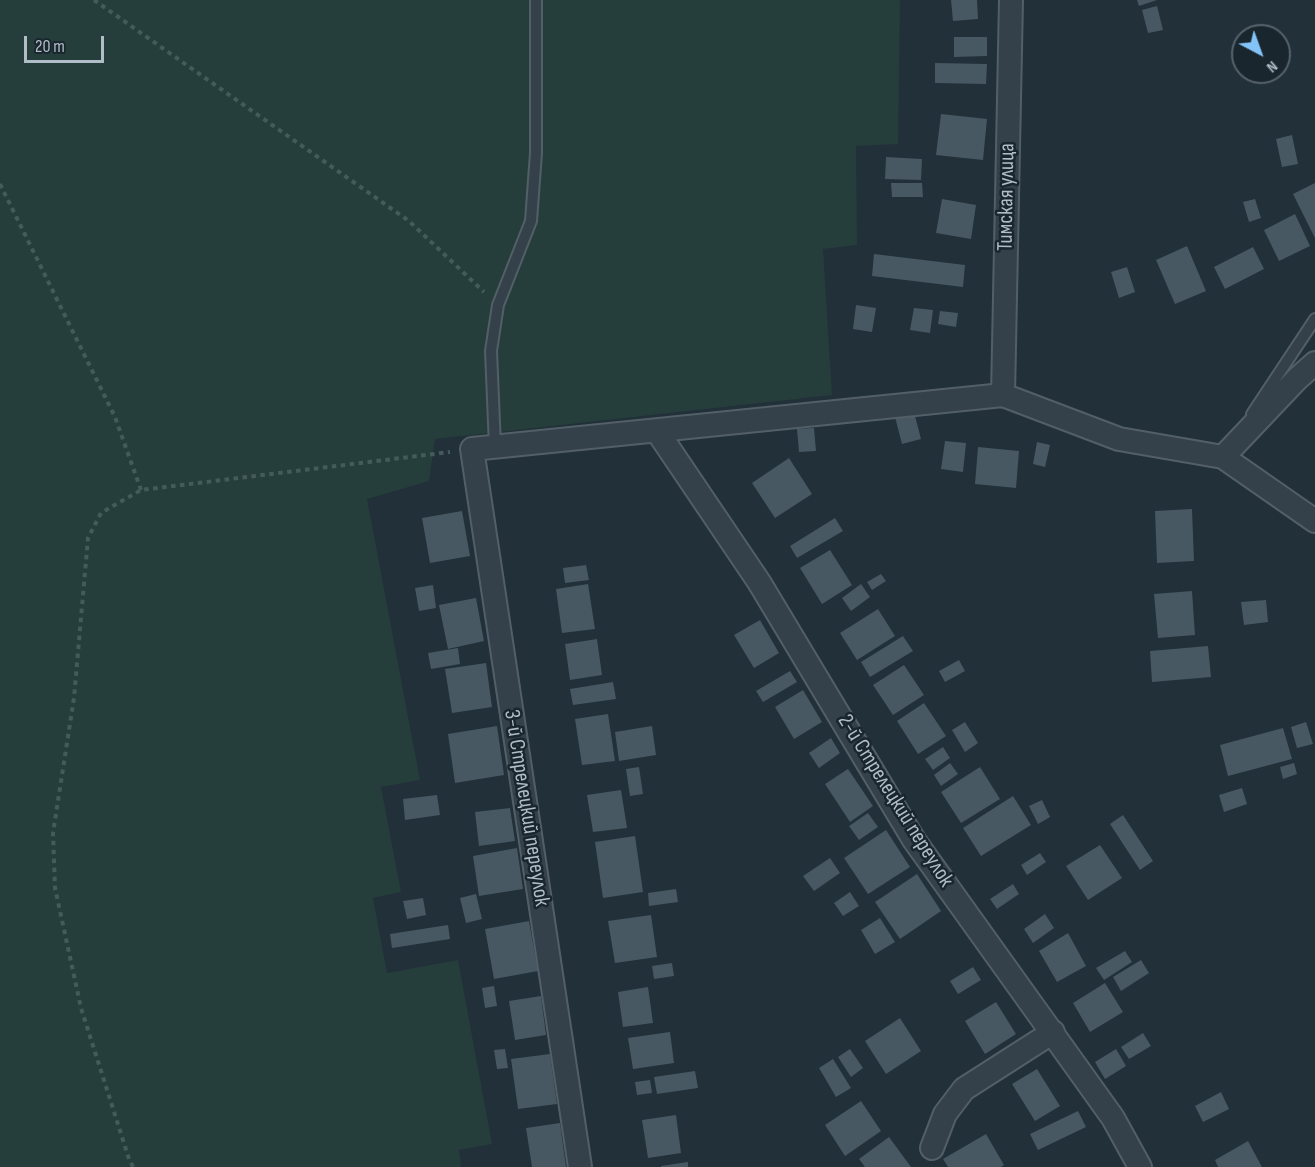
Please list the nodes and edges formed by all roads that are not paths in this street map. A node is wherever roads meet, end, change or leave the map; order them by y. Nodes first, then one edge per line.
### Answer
1 (536, 0) edge
2 (1011, 0) edge
3 (1315, 319) edge
4 (1315, 363) edge
5 (1003, 395) junction
6 (657, 430) junction
7 (484, 448) junction
8 (1223, 457) junction
9 (1315, 521) edge
10 (1053, 1032) junction
11 (932, 1148) dead end
12 (580, 1167) edge
13 (1140, 1167) edge

1 - 7 lane
2 - 5 street, Тимская улица
3 - 8 lane
4 - 8 street
5 - 6 street
5 - 8 street
6 - 7 street
6 - 10 street, 2-й Стрелецкий переулок
7 - 12 street, 3-й Стрелецкий переулок
8 - 9 street
10 - 11 street
10 - 13 street, 2-й Стрелецкий переулок

